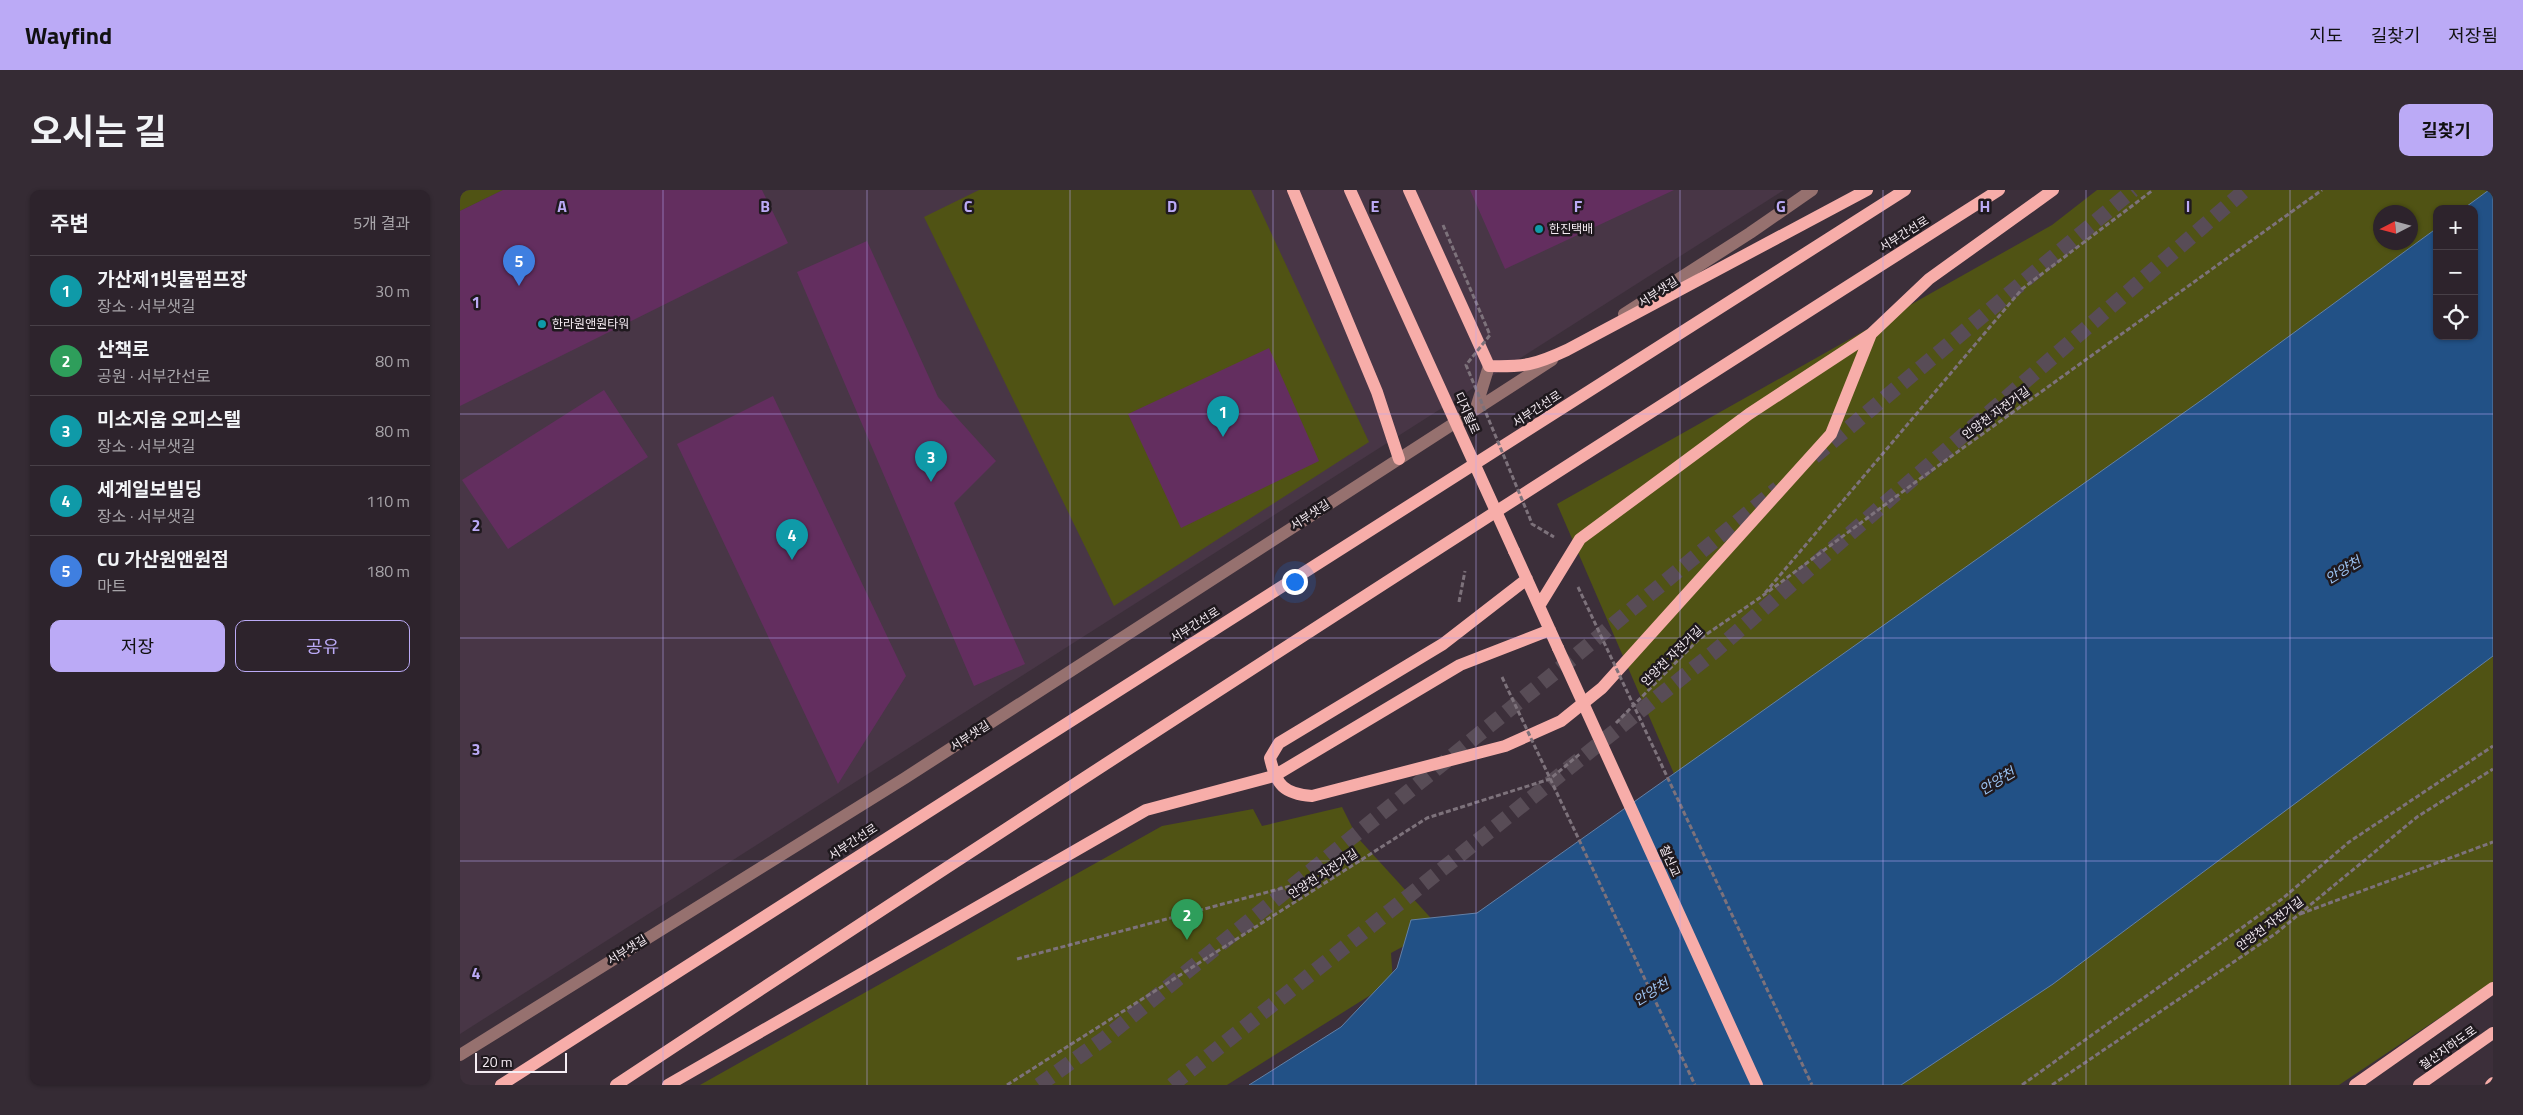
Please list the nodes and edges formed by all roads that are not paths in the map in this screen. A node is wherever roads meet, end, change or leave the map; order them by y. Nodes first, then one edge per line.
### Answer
1 (1292, 190) edge
2 (1350, 190) edge
3 (1409, 190) edge
4 (1812, 190) edge
5 (1867, 190) edge
6 (1905, 190) edge
7 (1999, 190) edge
8 (2053, 190) edge
9 (1872, 334) junction
10 (1567, 350) junction
11 (1489, 366) junction
12 (1476, 408) junction
13 (1399, 459) junction
14 (1527, 579) junction
15 (1539, 606) junction
16 (1550, 630) junction
17 (1558, 648) joint
18 (1274, 776) junction
19 (2493, 988) edge
20 (2493, 1033) edge
21 (460, 1055) edge
22 (501, 1085) edge
23 (616, 1085) edge
24 (668, 1085) edge
25 (1757, 1085) edge
26 (2355, 1085) edge
27 (2418, 1085) edge

1 - 13 main road
2 - 14 main road, 디지털로, bridge
3 - 11 main road
4 - 10 street, 서부샛길
5 - 10 main road
6 - 22 main road, 서부간선로
7 - 23 main road, 서부간선로
8 - 9 main road
9 - 15 main road
9 - 18 main road
10 - 11 main road
10 - 12 street, 서부샛길
11 - 12 street
12 - 13 street, 서부샛길
13 - 21 street, 서부샛길
14 - 15 main road, 디지털로
14 - 18 main road
15 - 16 main road, 디지털로
16 - 17 main road, 디지털로
16 - 18 main road
17 - 25 main road, 철산교, bridge
18 - 24 main road
19 - 26 main road
20 - 27 main road, 철산지하도로

